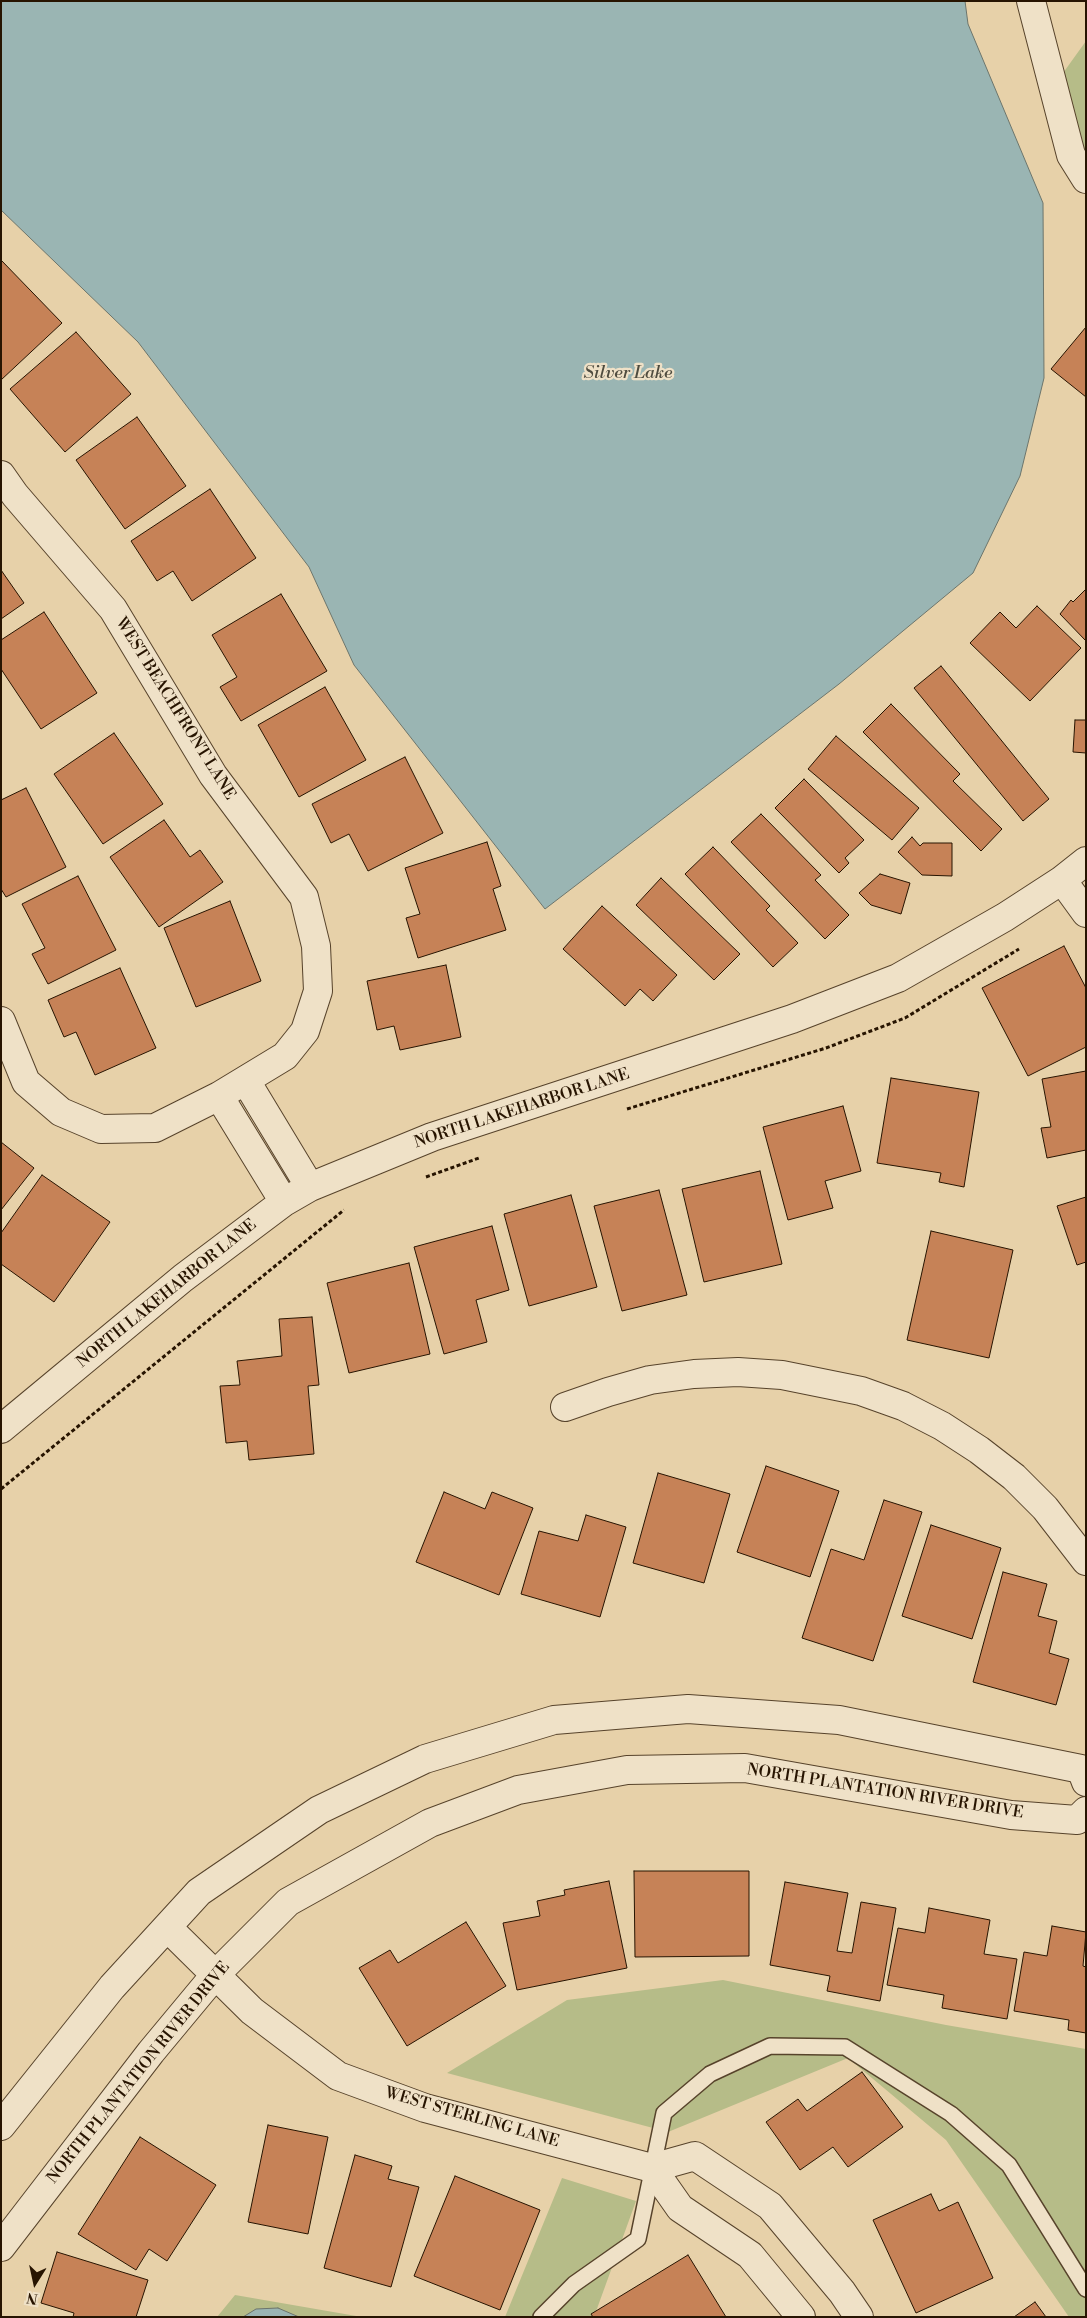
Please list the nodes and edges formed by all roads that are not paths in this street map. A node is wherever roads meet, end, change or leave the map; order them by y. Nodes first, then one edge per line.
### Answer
1 (1031, 1) edge
2 (1086, 179) edge
3 (1, 475) edge
4 (1086, 862) edge
5 (1062, 880) junction
6 (1086, 913) edge
7 (1, 1021) edge
8 (246, 1081) junction
9 (219, 1096) junction
10 (310, 1187) junction
11 (284, 1202) junction
12 (565, 1407) dead end
13 (1, 1429) edge
14 (1086, 1561) edge
15 (1086, 1782) edge
16 (1086, 1811) edge
17 (167, 1927) junction
18 (215, 1975) junction
19 (1, 2126) edge
20 (652, 2168) junction
21 (1, 2247) edge
22 (1086, 2289) edge
23 (541, 2317) edge
24 (801, 2317) edge
25 (859, 2317) edge

1 - 2 street
3 - 8 street, WEST BEACHFRONT LANE
4 - 5 street, NORTH LAKEHARBOR LANE
5 - 6 street
5 - 10 street, NORTH LAKEHARBOR LANE
7 - 9 street, WEST BEACHFRONT LANE
8 - 9 street, WEST BEACHFRONT LANE
8 - 10 street
9 - 11 street
10 - 11 street, NORTH LAKEHARBOR LANE
11 - 13 street, NORTH LAKEHARBOR LANE
12 - 14 street
15 - 17 street
16 - 18 street, NORTH PLANTATION RIVER DRIVE
17 - 18 street, WEST STERLING LANE
17 - 19 street
18 - 20 street, WEST STERLING LANE
18 - 21 street, NORTH PLANTATION RIVER DRIVE
20 - 22 lane
20 - 23 lane
20 - 24 street
20 - 25 street

